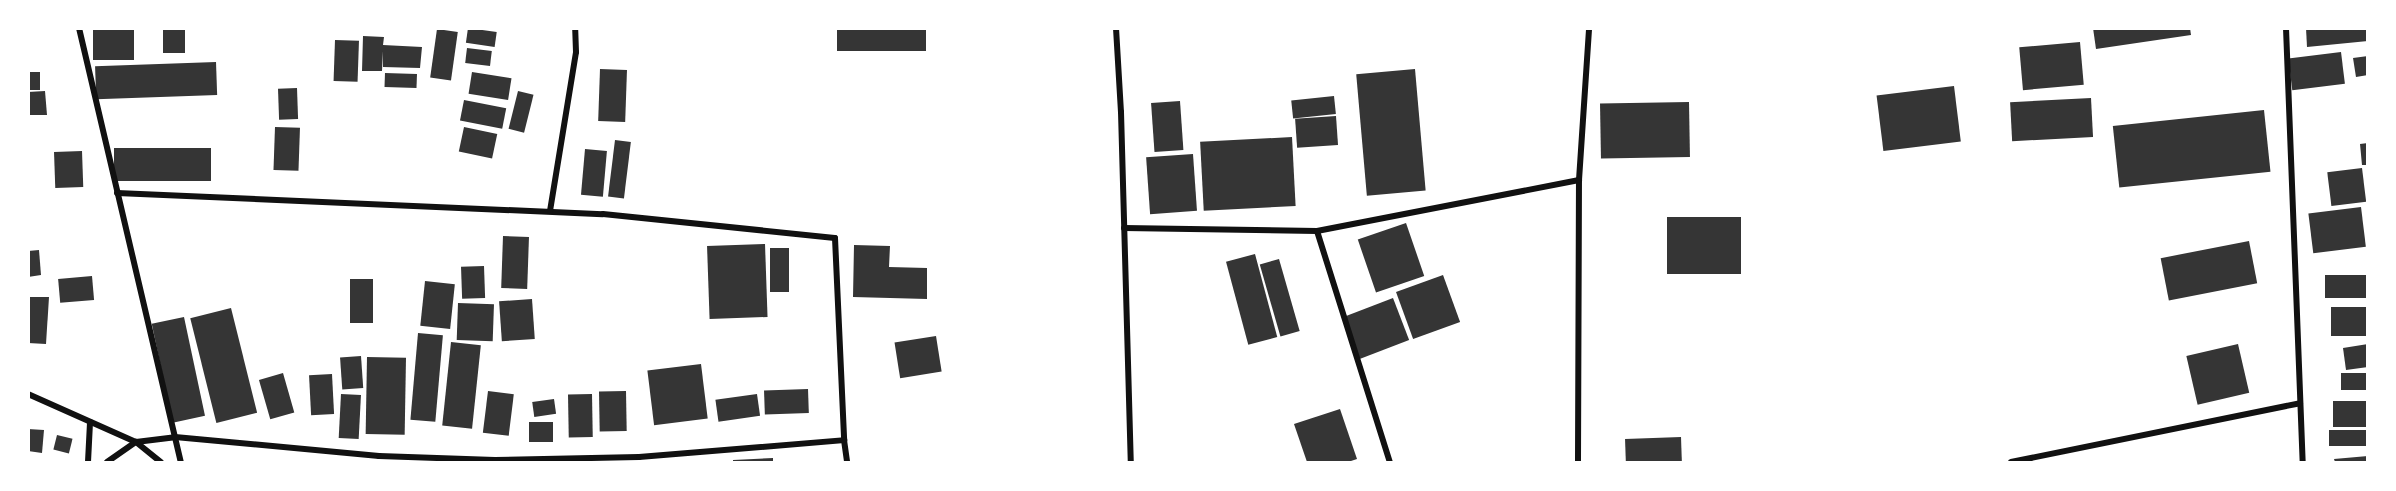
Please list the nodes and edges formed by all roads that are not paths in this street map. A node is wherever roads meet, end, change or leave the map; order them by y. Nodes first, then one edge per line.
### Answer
1 (79, 28) edge
2 (575, 28) edge
3 (1116, 28) edge
4 (1589, 28) edge
5 (2286, 28) edge
6 (1579, 180) junction
7 (117, 193) junction
8 (550, 211) junction
9 (1124, 228) junction
10 (1317, 231) junction
11 (28, 394) edge
12 (2300, 403) junction
13 (90, 422) junction
14 (176, 437) junction
15 (844, 440) junction
16 (136, 442) junction
17 (88, 462) edge
18 (107, 462) edge
19 (160, 462) edge
20 (181, 462) edge
21 (847, 462) edge
22 (1131, 462) edge
23 (1390, 462) edge
24 (1578, 462) edge
25 (2011, 462) edge
26 (2303, 462) edge

1 - 7 street
2 - 8 street
3 - 9 street
4 - 6 street
5 - 12 street
6 - 10 street
6 - 24 street
7 - 8 street
7 - 14 street
8 - 15 street
9 - 10 street
9 - 22 street
10 - 23 street
11 - 13 street
12 - 25 street
12 - 26 street
13 - 16 street
13 - 17 street
14 - 15 street
14 - 16 street
14 - 20 street
15 - 21 street
16 - 18 street
16 - 19 street

